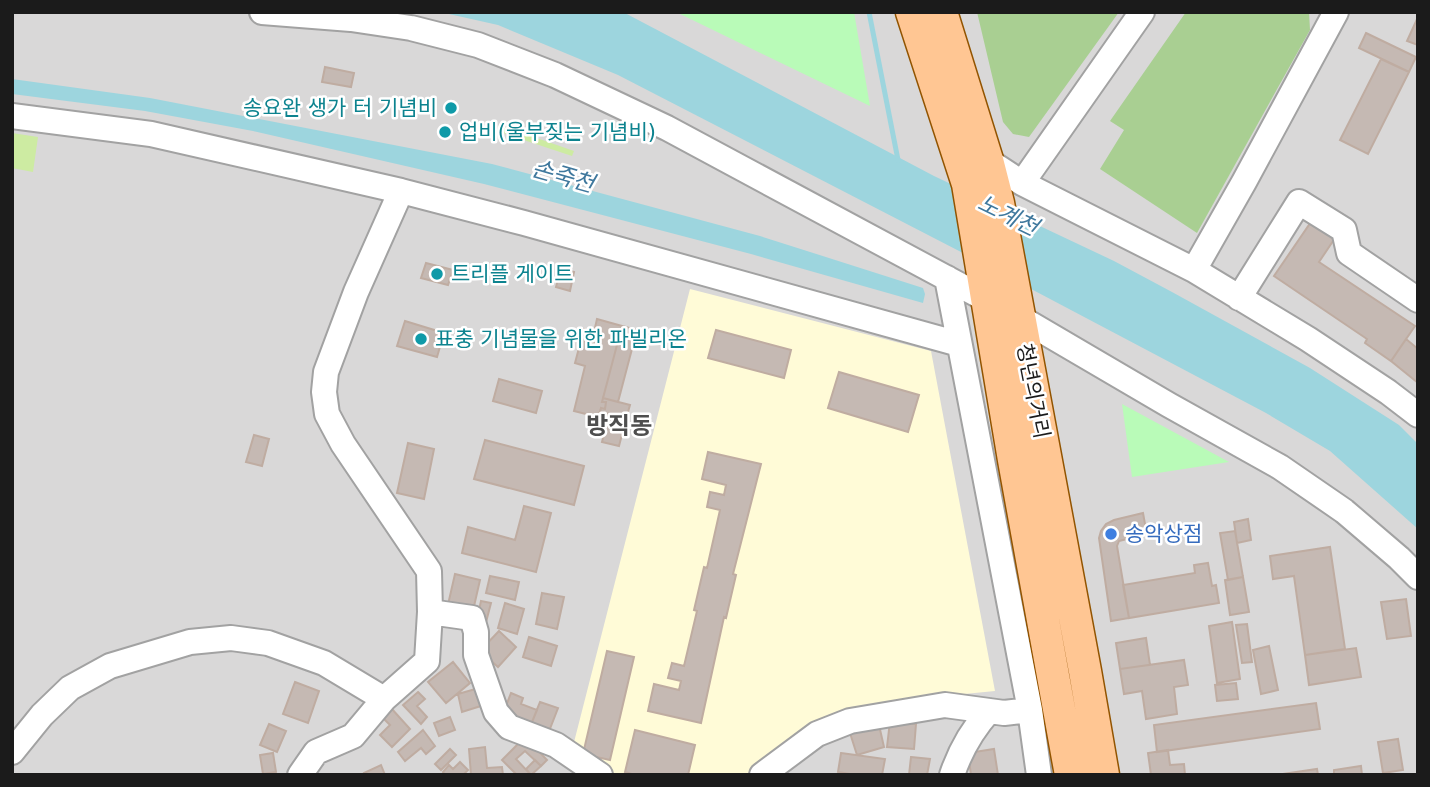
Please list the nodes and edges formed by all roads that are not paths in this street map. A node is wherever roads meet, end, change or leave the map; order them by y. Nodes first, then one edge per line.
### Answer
1 (262, 12) edge
2 (912, 12) edge
3 (941, 12) edge
4 (1142, 12) edge
5 (1334, 13) edge
6 (12, 116) edge
7 (977, 172) junction
8 (1021, 183) junction
9 (401, 191) junction
10 (1194, 270) junction
11 (947, 278) junction
12 (1001, 296) junction
13 (1239, 298) junction
14 (1418, 300) edge
15 (960, 344) junction
16 (1418, 415) edge
17 (1418, 577) edge
18 (430, 612) junction
19 (384, 699) junction
20 (1030, 710) junction
21 (989, 711) junction
22 (12, 752) edge
23 (300, 775) edge
24 (600, 775) edge
25 (762, 775) edge
26 (952, 775) edge
27 (1040, 775) edge
28 (1071, 775) edge
29 (1103, 775) edge

1 - 11 street
2 - 7 main road, 청년의거리
3 - 7 main road, 청년의거리
4 - 8 street
5 - 10 street
6 - 9 street
7 - 8 street
7 - 12 main road, 청년의거리
7 - 12 main road, 청년의거리
8 - 10 street
9 - 15 street
9 - 18 street
10 - 13 street
11 - 12 street
11 - 15 street
12 - 17 street
12 - 28 main road, 청년의거리
12 - 29 main road, 청년의거리
13 - 14 street
13 - 16 street
15 - 20 street
18 - 19 street
18 - 24 street
19 - 22 street
19 - 23 street
20 - 21 street
20 - 27 street
21 - 25 street
21 - 26 street

